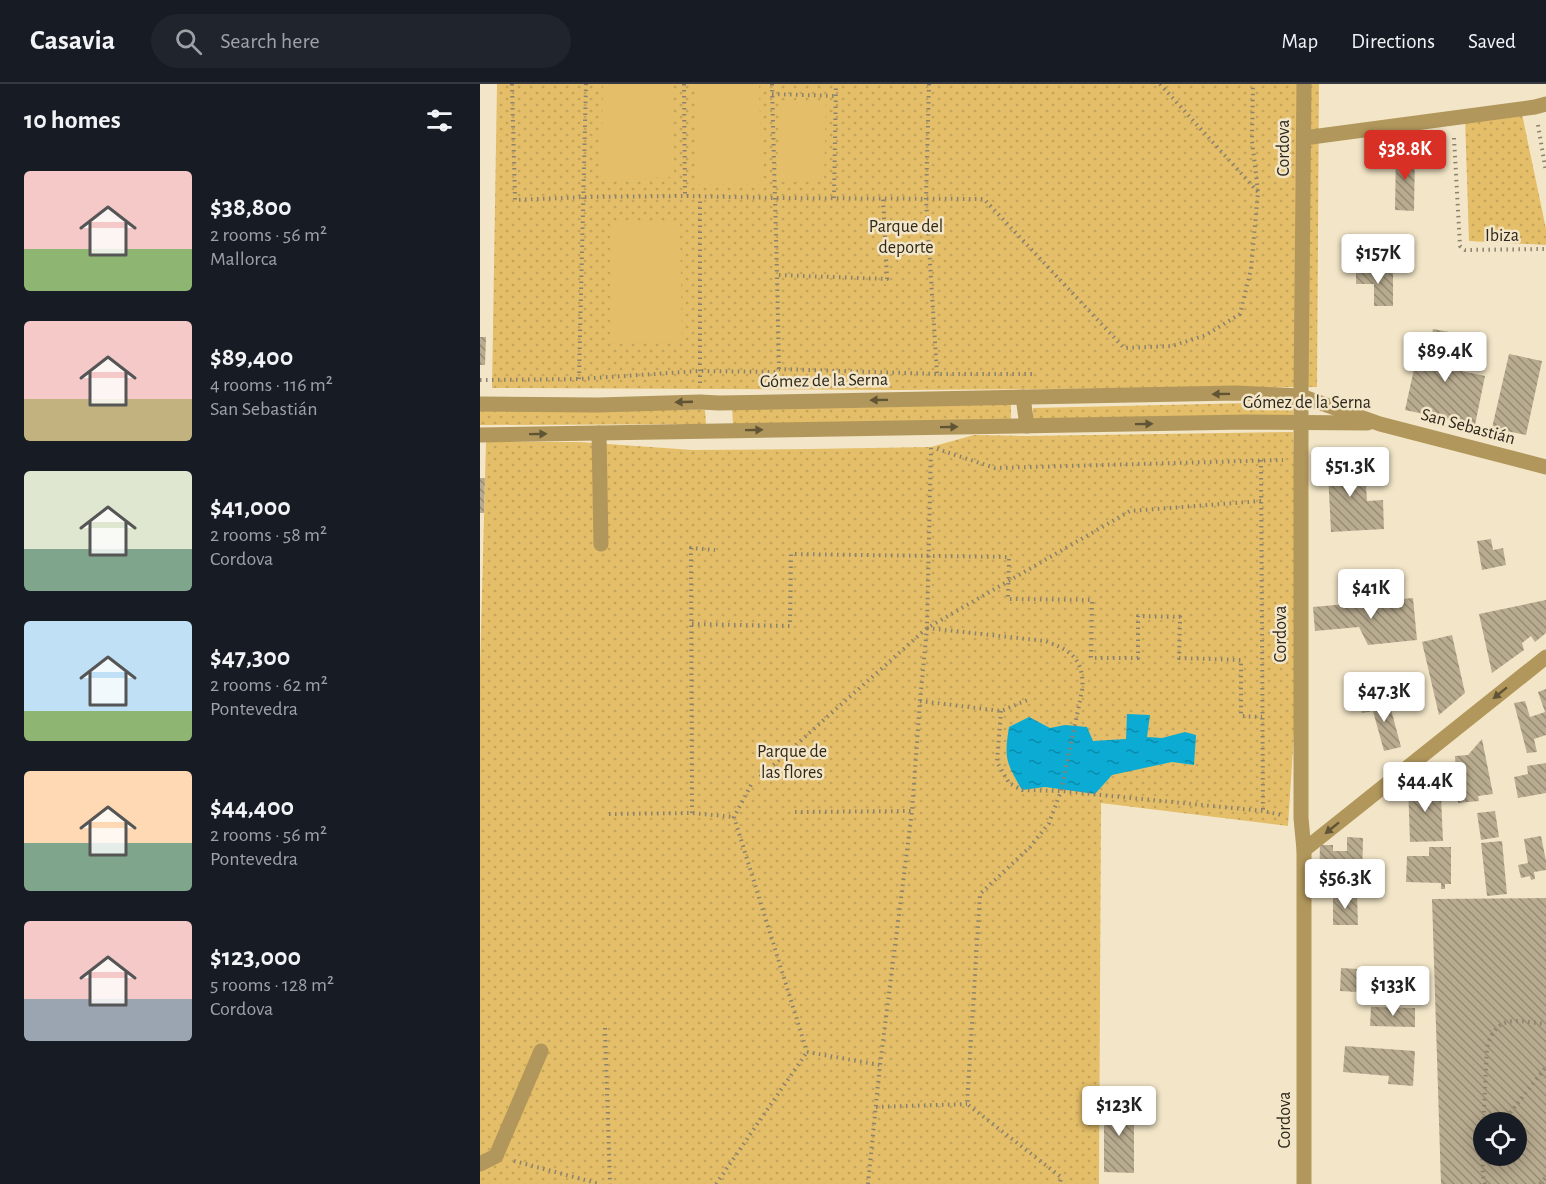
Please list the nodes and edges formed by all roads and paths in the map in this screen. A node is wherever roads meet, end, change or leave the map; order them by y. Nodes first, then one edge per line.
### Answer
1 (512, 84) edge
2 (586, 84) edge
3 (684, 84) edge
4 (772, 84) edge
5 (836, 84) edge
6 (929, 84) edge
7 (1160, 84) edge
8 (1253, 84) edge
9 (1304, 84) edge
10 (772, 94) junction
11 (836, 96) junction
12 (1540, 106) edge
13 (1453, 119) junction
14 (1304, 138) junction
15 (1546, 172) edge
16 (1258, 192) junction
17 (583, 196) junction
18 (685, 196) junction
19 (700, 197) junction
20 (776, 198) junction
21 (834, 198) junction
22 (883, 198) junction
23 (926, 199) junction
24 (1546, 249) edge
25 (777, 275) junction
26 (779, 369) junction
27 (699, 371) junction
28 (937, 374) junction
29 (1040, 374) dead end
30 (579, 379) junction
31 (480, 380) edge
32 (1301, 396) junction
33 (1023, 397) junction
34 (700, 402) junction
35 (719, 403) junction
36 (480, 404) edge
37 (1302, 423) junction
38 (1380, 424) junction
39 (1027, 426) junction
40 (725, 431) junction
41 (599, 433) junction
42 (480, 435) edge
43 (1302, 459) junction
44 (1261, 460) junction
45 (1546, 467) edge
46 (1261, 501) junction
47 (601, 544) dead end
48 (715, 550) dead end
49 (928, 556) junction
50 (1008, 580) junction
51 (692, 624) junction
52 (927, 628) junction
53 (1546, 657) edge
54 (1030, 699) dead end
55 (920, 701) junction
56 (1001, 711) junction
57 (1262, 717) junction
58 (760, 777) dead end
59 (751, 785) dead end
60 (1061, 791) junction
61 (1263, 811) junction
62 (795, 812) dead end
63 (912, 812) junction
64 (692, 813) junction
65 (609, 814) dead end
66 (734, 818) junction
67 (1301, 818) junction
68 (1304, 850) junction
69 (1546, 1024) edge
70 (605, 1028) dead end
71 (541, 1051) dead end
72 (807, 1053) junction
73 (880, 1065) junction
74 (1546, 1067) edge
75 (967, 1104) junction
76 (876, 1107) junction
77 (1484, 1112) edge
78 (1511, 1112) edge
79 (496, 1156) junction
80 (480, 1164) edge
81 (1483, 1166) edge
82 (1546, 1177) edge
83 (600, 1184) edge
84 (610, 1184) edge
85 (716, 1184) edge
86 (868, 1184) edge
87 (1060, 1184) edge
88 (1304, 1184) edge
89 (1485, 1184) edge
90 (1540, 1184) edge

1 - 17 path
2 - 17 path
3 - 18 path
4 - 10 path
5 - 11 path
6 - 23 path
7 - 16 path
8 - 16 path
9 - 14 street, Cordova
10 - 11 path
10 - 20 path
11 - 21 path
12 - 13 street
12 - 15 path
13 - 14 street
13 - 24 path, Ibiza
14 - 32 street, Cordova
16 - 23 path
17 - 18 path
17 - 30 path
18 - 19 path
19 - 20 path
19 - 27 path
20 - 21 path
20 - 25 path
21 - 22 path
22 - 23 path
22 - 25 path
23 - 28 path
25 - 26 path
26 - 27 path
26 - 28 path
27 - 30 path
27 - 34 path
28 - 29 path
30 - 31 path
32 -> 33 street, Gómez de la Serna
32 - 37 street, Cordova
32 - 38 street, Gómez de la Serna
33 -> 35 street, Gómez de la Serna
33 - 39 street
34 - 35 street, Gómez de la Serna
34 -> 36 street, Gómez de la Serna
35 - 40 street
37 - 38 street, Gómez de la Serna
39 -> 37 street, Gómez de la Serna
37 - 43 street, Cordova
38 - 45 street, San Sebastián
40 -> 39 street, Gómez de la Serna
40 - 41 street, Gómez de la Serna
42 -> 41 street, Gómez de la Serna
41 - 47 street
43 - 44 path
43 - 67 street, Cordova
44 - 46 path
44 - 49 path
46 - 50 path
46 - 57 path
48 - 51 path
49 - 50 path
49 - 51 path
49 - 52 path
50 - 52 path
50 - 57 path
51 - 64 path
52 - 55 path
52 - 58 path
52 - 60 path
53 -> 68 street
54 - 56 path
55 - 56 path
55 - 63 path
56 - 60 path
57 - 61 path
59 - 66 path
60 - 61 path
60 - 75 path
61 - 67 path
62 - 63 path
63 - 73 path
64 - 65 path
64 - 66 path
66 - 72 path
67 - 68 street, Cordova
68 - 88 street, Cordova
69 - 77 path
70 - 84 path
71 - 79 street
72 - 73 path
72 - 85 path
73 - 76 path
74 - 78 path
75 - 76 path
75 - 87 path
76 - 86 path
79 - 80 street
79 - 83 path
81 - 89 path
82 - 90 path

